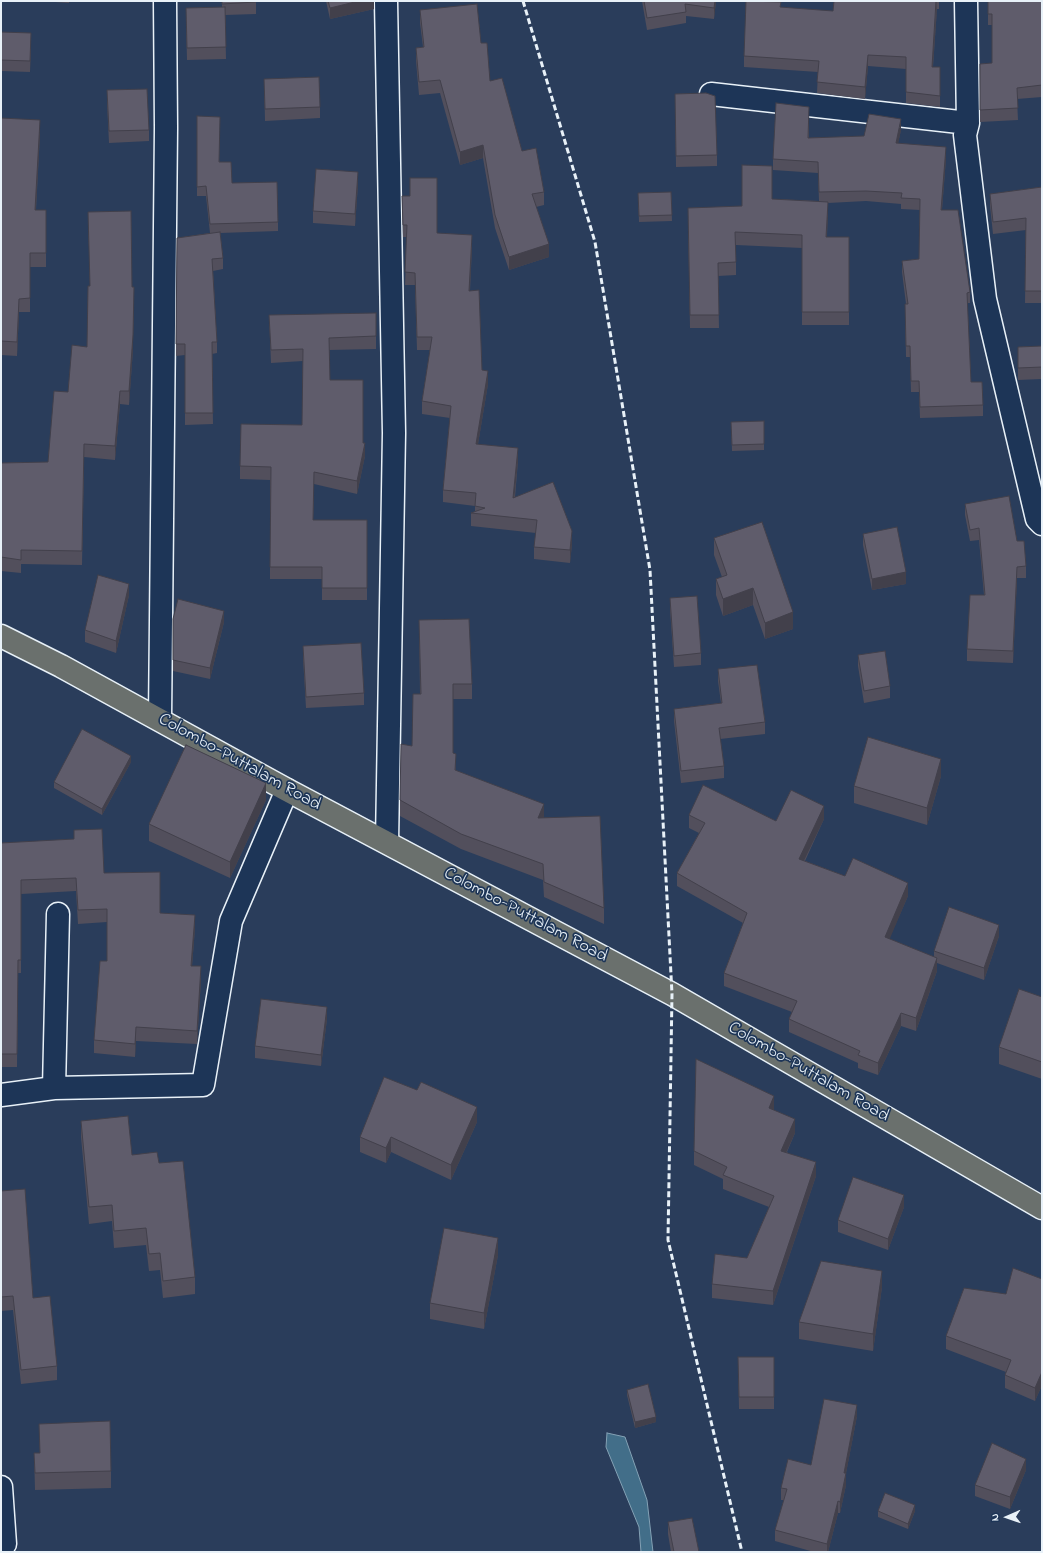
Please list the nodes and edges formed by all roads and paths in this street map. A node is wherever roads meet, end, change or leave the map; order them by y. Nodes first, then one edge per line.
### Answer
1 (165, 1) edge
2 (386, 1) edge
3 (966, 1) edge
4 (711, 94) edge
5 (968, 123) junction
6 (1042, 524) edge
7 (1, 636) edge
8 (160, 719) junction
9 (287, 790) junction
10 (387, 842) junction
11 (58, 914) dead end
12 (54, 1088) junction
13 (1, 1095) edge
14 (1042, 1208) edge
15 (1, 1487) edge
16 (5, 1544) dead end

1 - 8 street
2 - 10 street
3 - 5 street
4 - 5 street
5 - 6 street
7 - 8 highway, Colombo-Puttalam Road
8 - 9 highway, Colombo-Puttalam Road
9 - 10 highway, Colombo-Puttalam Road
9 - 12 street
10 - 14 highway, Colombo-Puttalam Road
11 - 12 street
12 - 13 street
15 - 16 street

